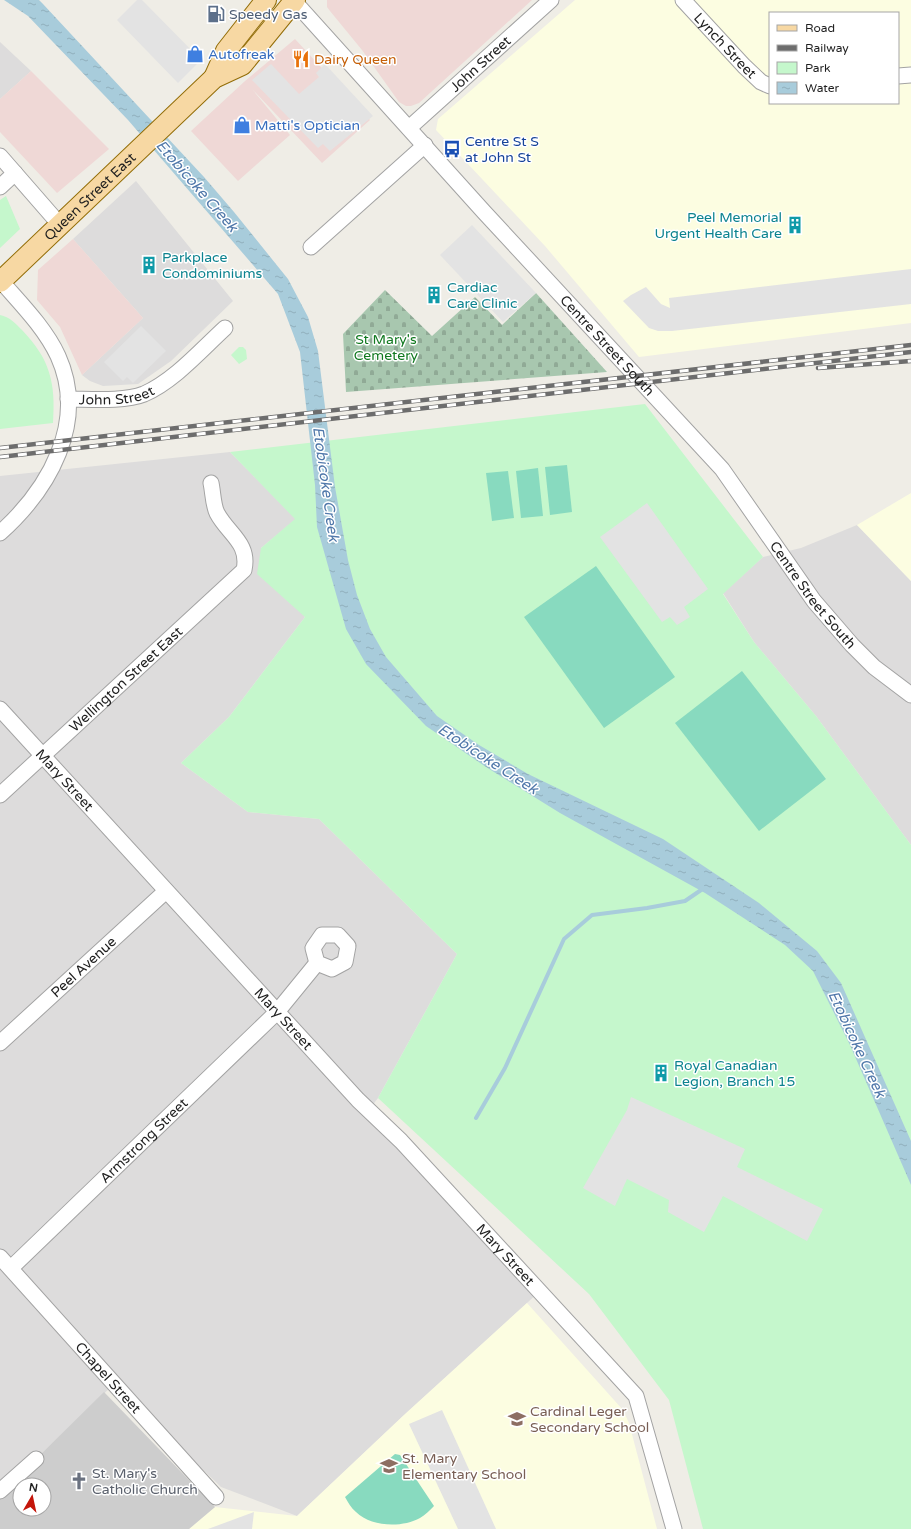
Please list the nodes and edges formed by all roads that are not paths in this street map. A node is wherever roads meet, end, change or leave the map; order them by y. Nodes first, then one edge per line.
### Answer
1 (266, 0) edge
2 (294, 0) edge
3 (551, 0) edge
4 (683, 0) edge
5 (911, 75) edge
6 (899, 76) edge
7 (214, 78) junction
8 (769, 86) edge
9 (409, 128) junction
10 (425, 145) junction
11 (0, 156) edge
12 (15, 173) junction
13 (0, 187) edge
14 (61, 226) junction
15 (311, 247) dead end
16 (0, 282) edge
17 (225, 328) dead end
18 (68, 399) junction
19 (211, 483) dead end
20 (0, 533) edge
21 (911, 695) edge
22 (0, 709) edge
23 (44, 756) junction
24 (0, 795) edge
25 (166, 891) junction
26 (317, 963) dead end
27 (277, 1012) junction
28 (0, 1043) edge
29 (0, 1257) edge
30 (11, 1268) junction
31 (36, 1459) dead end
32 (0, 1491) edge
33 (216, 1498) dead end
34 (674, 1529) edge

1 - 7 main road, Queen Street East
2 - 7 main road, Queen Street East
2 - 9 street, Centre Street South
3 - 9 street, John Street
4 - 8 street, Lynch Street
5 - 6 street
7 - 14 main road, Queen Street East
9 - 10 street, Centre Street South
10 - 15 street
10 - 21 street, Centre Street South
11 - 12 street
12 - 13 street
12 - 14 street
14 - 16 main road, Queen Street East
16 - 18 street
17 - 18 street, John Street
18 - 20 street, John Street
19 - 23 street, Wellington Street East
22 - 23 street, Mary Street
23 - 24 street, Wellington Street East
23 - 25 street, Mary Street
25 - 27 street, Mary Street
25 - 28 street, Peel Avenue
26 - 27 street, Armstrong Street
27 - 30 street, Armstrong Street
27 - 34 street, Mary Street
29 - 30 street, Chapel Street
30 - 33 street, Chapel Street
31 - 32 street

